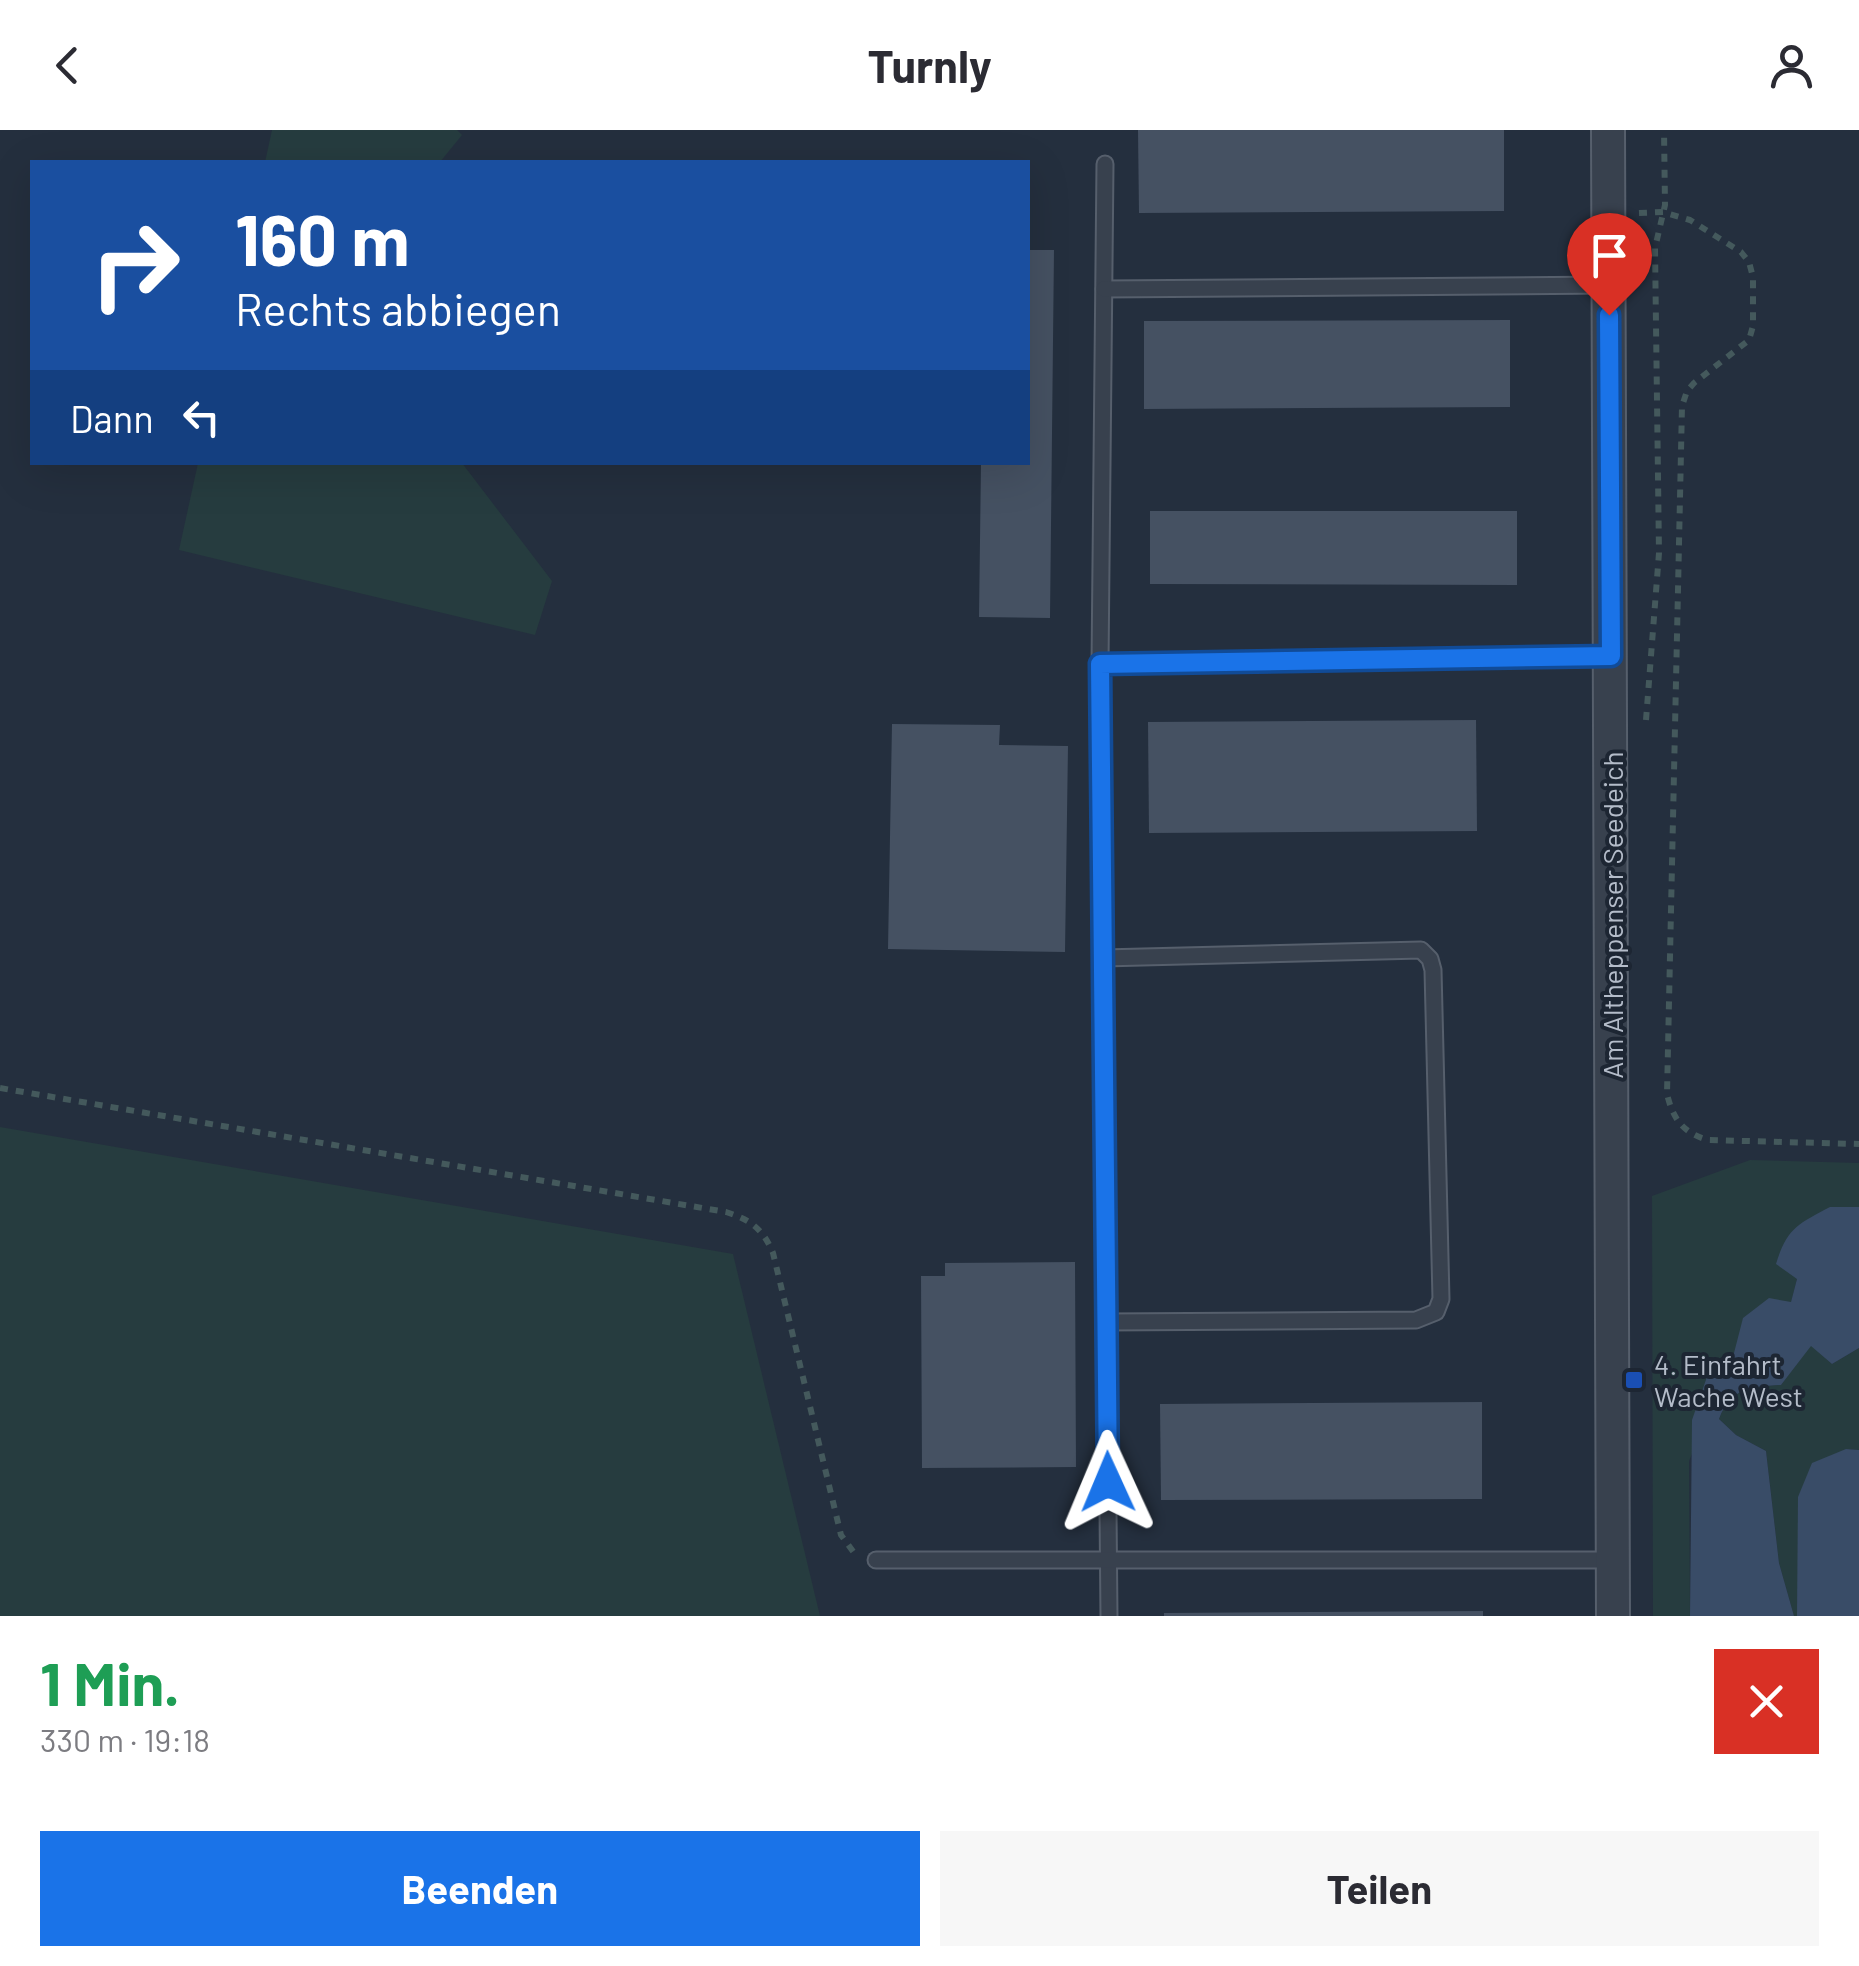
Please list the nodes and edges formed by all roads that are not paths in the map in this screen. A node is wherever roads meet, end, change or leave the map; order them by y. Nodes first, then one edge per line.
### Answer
1 (1608, 130) edge
2 (1106, 164) dead end
3 (1609, 285) junction
4 (1104, 289) junction
5 (1611, 656) junction
6 (1100, 664) junction
7 (1103, 958) junction
8 (1106, 1322) junction
9 (876, 1560) road end
10 (1612, 1560) junction
11 (1109, 1562) junction
12 (1110, 1616) edge
13 (1613, 1616) edge

1 - 3 street, Am Altheppenser Seedeich
2 - 4 lane
3 - 4 lane
3 - 5 street, Am Altheppenser Seedeich
4 - 6 lane
5 - 6 lane
5 - 10 street, Am Altheppenser Seedeich
6 - 7 lane
7 - 8 lane
7 - 8 lane
8 - 11 lane
9 - 11 lane
10 - 11 lane
10 - 13 street, Am Altheppenser Seedeich
11 - 12 lane

